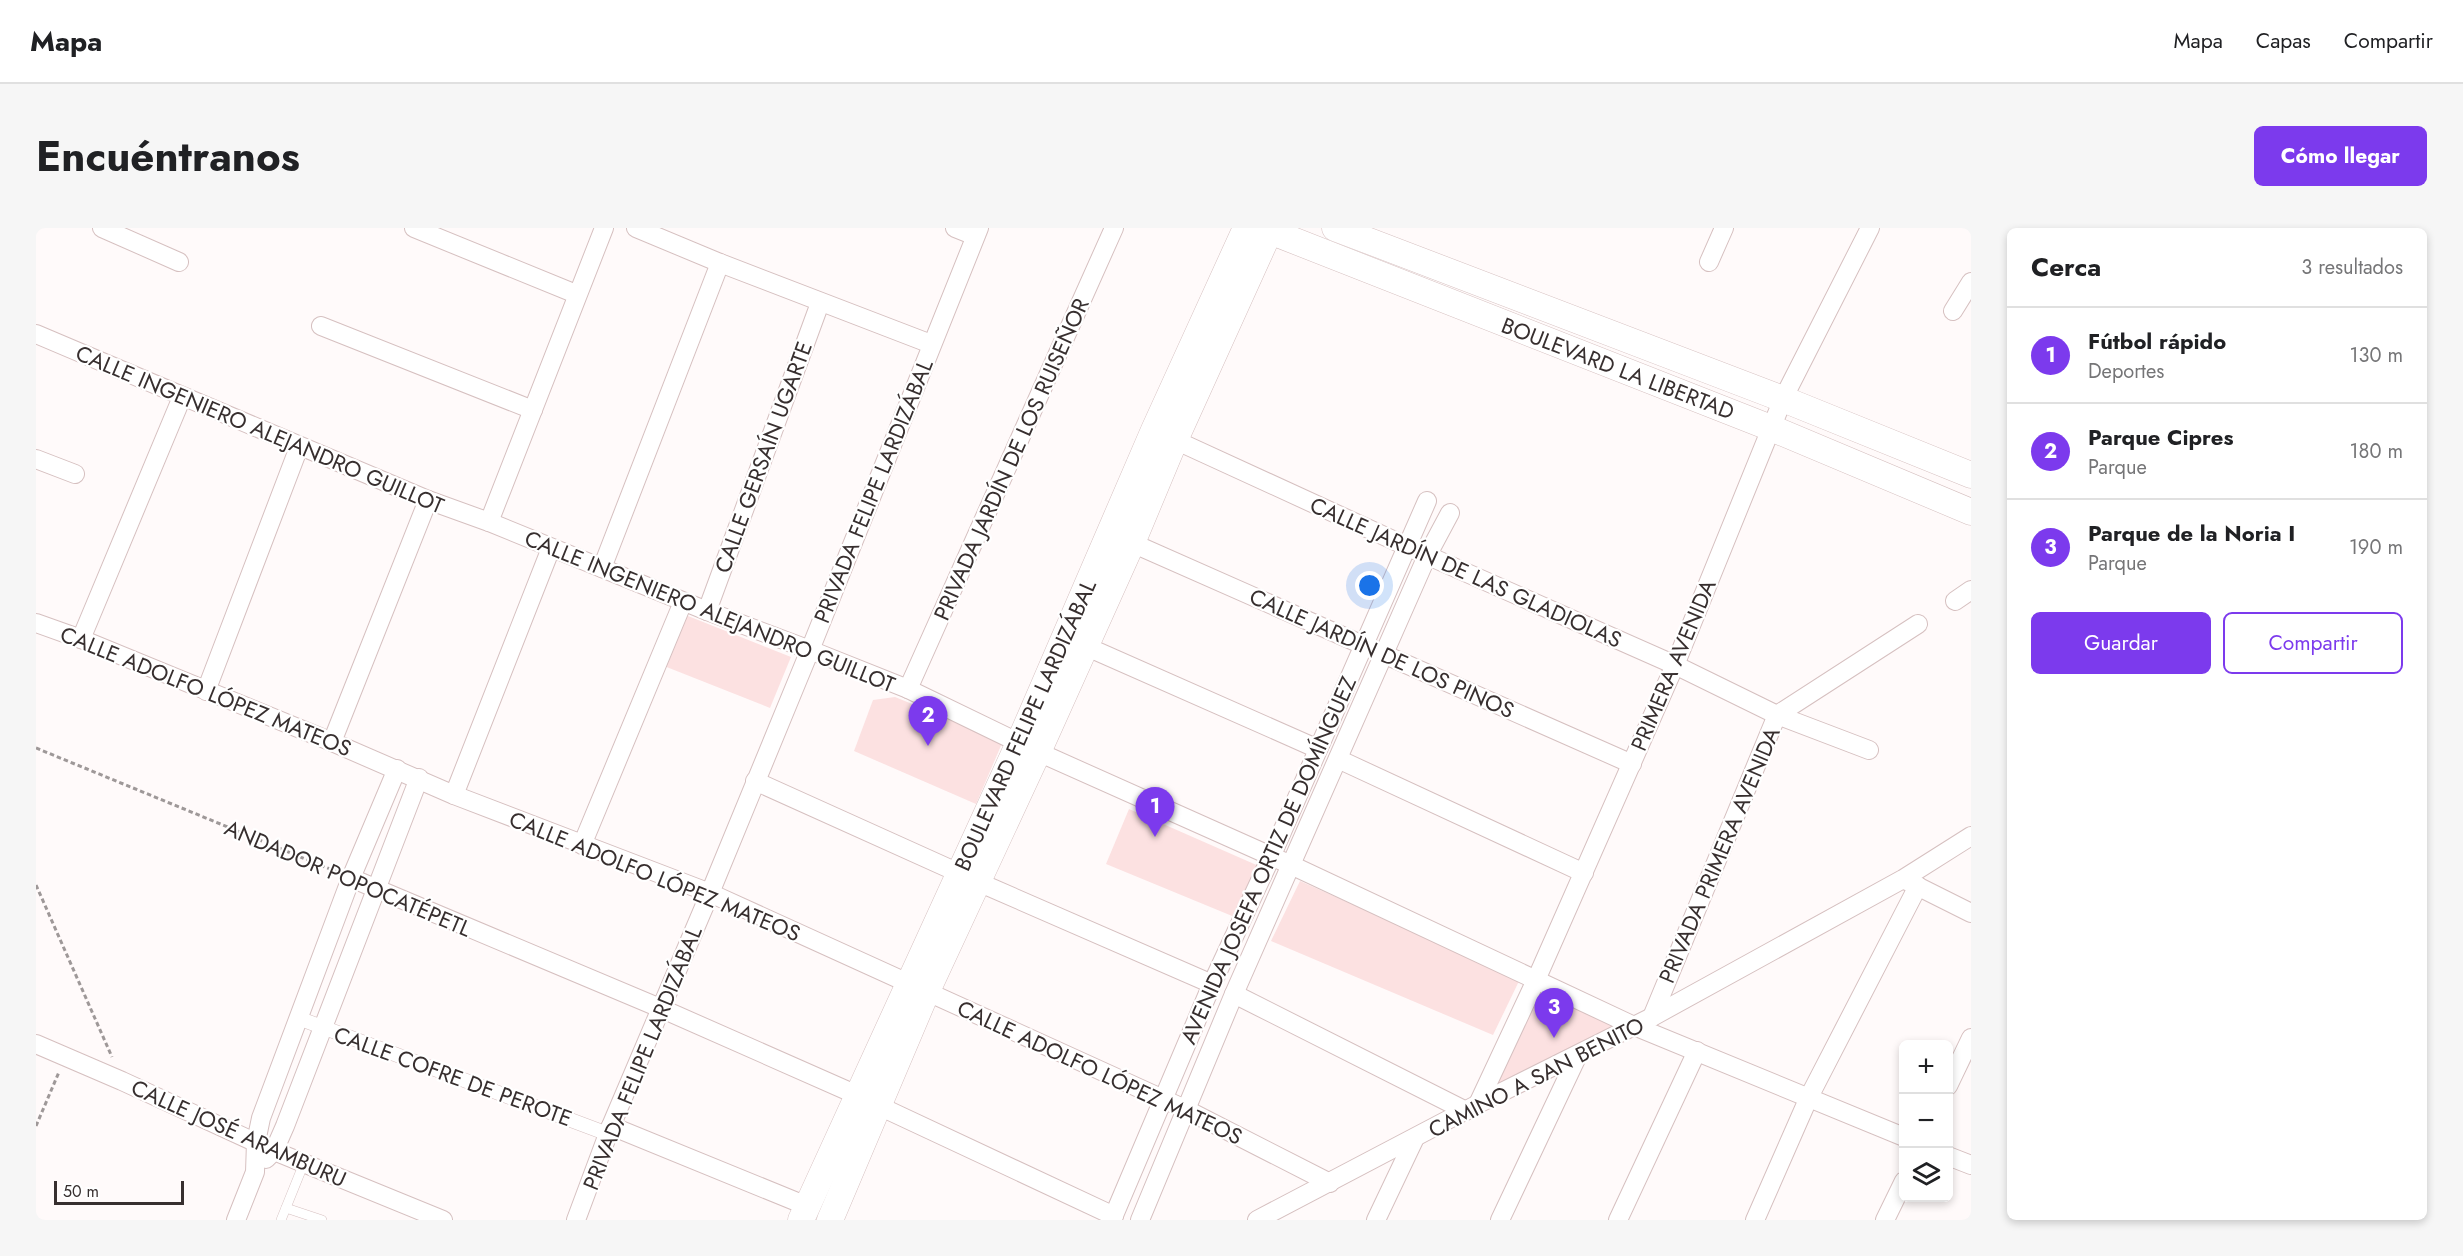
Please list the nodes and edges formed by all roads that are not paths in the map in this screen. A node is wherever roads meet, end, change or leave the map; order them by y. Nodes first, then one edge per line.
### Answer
1 (102, 228) edge
2 (414, 228) edge
3 (604, 228) edge
4 (636, 228) edge
5 (954, 228) edge
6 (1114, 228) edge
7 (1335, 228) edge
8 (1724, 228) edge
9 (1870, 228) edge
10 (1262, 229) edge
11 (977, 232) edge
12 (179, 262) dead end
13 (1709, 262) dead end
14 (720, 263) junction
15 (1971, 282) edge
16 (576, 294) junction
17 (820, 303) junction
18 (1953, 310) dead end
19 (321, 326) dead end
20 (36, 334) edge
21 (932, 344) junction
22 (182, 397) junction
23 (1783, 399) junction
24 (533, 410) junction
25 (1771, 428) junction
26 (1164, 435) junction
27 (298, 447) junction
28 (36, 459) edge
29 (75, 474) dead end
30 (1971, 475) edge
31 (428, 501) junction
32 (1427, 501) dead end
33 (1971, 512) edge
34 (1450, 513) dead end
35 (489, 522) junction
36 (1132, 543) junction
37 (1406, 546) junction
38 (551, 548) junction
39 (1427, 556) junction
40 (602, 568) junction
41 (1971, 590) edge
42 (1955, 601) dead end
43 (683, 602) junction
44 (706, 611) junction
45 (36, 623) edge
46 (1918, 624) dead end
47 (81, 639) junction
48 (1363, 645) junction
49 (1085, 646) junction
50 (810, 650) junction
51 (1384, 654) junction
52 (1675, 665) junction
53 (908, 689) junction
54 (206, 691) junction
55 (1777, 715) junction
56 (332, 742) junction
57 (1029, 748) junction
58 (1318, 749) junction
59 (1869, 750) dead end
60 (1338, 759) junction
61 (1632, 764) junction
62 (397, 769) junction
63 (419, 778) junction
64 (755, 781) junction
65 (454, 795) junction
66 (1971, 836) edge
67 (582, 845) junction
68 (1271, 857) junction
69 (1291, 865) junction
70 (1584, 873) junction
71 (969, 877) junction
72 (351, 878) junction
73 (1911, 882) junction
74 (378, 890) junction
75 (710, 893) junction
76 (1971, 913) edge
77 (1536, 980) junction
78 (1212, 984) junction
79 (918, 988) junction
80 (1234, 994) junction
81 (660, 1008) junction
82 (1652, 1017) junction
83 (298, 1018) junction
84 (1634, 1026) junction
85 (324, 1028) junction
86 (1971, 1038) edge
87 (36, 1044) edge
88 (1697, 1051) junction
89 (1578, 1055) junction
90 (1953, 1076) edge
91 (1809, 1097) junction
92 (1163, 1100) junction
93 (868, 1101) junction
94 (1472, 1107) junction
95 (1185, 1109) junction
96 (609, 1130) junction
97 (1899, 1135) edge
98 (1414, 1140) junction
99 (256, 1142) junction
100 (274, 1151) junction
101 (1953, 1158) edge
102 (304, 1163) junction
103 (1971, 1165) edge
104 (255, 1172) junction
105 (1330, 1183) junction
106 (1899, 1191) edge
107 (286, 1208) junction
108 (804, 1213) edge
109 (1113, 1218) edge
110 (236, 1220) edge
111 (281, 1220) edge
112 (322, 1220) edge
113 (443, 1220) edge
114 (576, 1220) edge
115 (830, 1220) edge
116 (1140, 1220) edge
117 (1257, 1220) edge
118 (1376, 1220) edge
119 (1500, 1220) edge
120 (1618, 1220) edge
121 (1755, 1220) edge
122 (1885, 1220) edge

1 - 12 street
2 - 16 street
3 - 16 street
4 - 14 street
5 - 11 street
6 - 53 street, PRIVADA JARDÍN DE LOS RUISEÑOR
7 - 23 main road, BOULEVARD LA LIBERTAD
8 - 13 street
9 - 23 street, PRIMERA AVENIDA
10 - 25 main road, BOULEVARD LA LIBERTAD
10 - 26 main road, BOULEVARD FELIPE LARDIZÁBAL
11 - 21 street, PRIVADA FELIPE LARDIZÁBAL
14 - 17 street
14 - 40 street
15 - 18 street
16 - 24 street
17 - 21 street
17 - 44 street, CALLE GERSAÍN UGARTE
19 - 24 street
20 - 22 street, CALLE INGENIERO ALEJANDRO GUILLOT
21 - 50 street, PRIVADA FELIPE LARDIZÁBAL
22 - 27 street, CALLE INGENIERO ALEJANDRO GUILLOT
22 - 47 street
23 - 25 street, PRIMERA AVENIDA
23 - 30 main road, BOULEVARD LA LIBERTAD
24 - 35 street
25 - 33 main road, BOULEVARD LA LIBERTAD
25 - 52 street, PRIMERA AVENIDA
26 - 36 main road, BOULEVARD FELIPE LARDIZÁBAL
26 - 37 street, CALLE JARDÍN DE LAS GLADIOLAS
26 - 57 main road, BOULEVARD FELIPE LARDIZÁBAL
27 - 31 street, CALLE INGENIERO ALEJANDRO GUILLOT
27 - 54 street
28 - 29 street
31 - 35 street, CALLE INGENIERO ALEJANDRO GUILLOT
31 - 56 street
32 - 37 street, AVENIDA JOSEFA ORTIZ DE DOMÍNGUEZ
34 - 39 street, AVENIDA JOSEFA ORTIZ DE DOMÍNGUEZ
35 - 38 street, CALLE INGENIERO ALEJANDRO GUILLOT
36 - 48 street, CALLE JARDÍN DE LOS PINOS
36 - 49 main road, BOULEVARD FELIPE LARDIZÁBAL
37 - 39 street, CALLE JARDÍN DE LAS GLADIOLAS
37 - 48 street, AVENIDA JOSEFA ORTIZ DE DOMÍNGUEZ
38 - 40 street, CALLE INGENIERO ALEJANDRO GUILLOT
38 - 65 street
39 - 51 street, AVENIDA JOSEFA ORTIZ DE DOMÍNGUEZ
39 - 52 street, CALLE JARDÍN DE LAS GLADIOLAS
40 - 43 street, CALLE INGENIERO ALEJANDRO GUILLOT
41 - 42 street
43 - 44 street, CALLE INGENIERO ALEJANDRO GUILLOT
43 - 67 street
44 - 50 street, CALLE INGENIERO ALEJANDRO GUILLOT
45 - 47 street, CALLE ADOLFO LÓPEZ MATEOS
46 - 55 street, PRIVADA PRIMERA AVENIDA
47 - 54 street, CALLE ADOLFO LÓPEZ MATEOS
48 - 51 street, CALLE JARDÍN DE LOS PINOS
48 - 58 street, AVENIDA JOSEFA ORTIZ DE DOMÍNGUEZ
49 - 57 main road, BOULEVARD FELIPE LARDIZÁBAL
49 - 58 street
50 - 53 street, CALLE INGENIERO ALEJANDRO GUILLOT
50 - 64 street, PRIVADA FELIPE LARDIZÁBAL
51 - 60 street, AVENIDA JOSEFA ORTIZ DE DOMÍNGUEZ
51 - 61 street, CALLE JARDÍN DE LOS PINOS
52 - 55 street, CALLE JARDÍN DE LAS GLADIOLAS
52 - 61 street, PRIMERA AVENIDA
53 - 57 street, CALLE INGENIERO ALEJANDRO GUILLOT
54 - 56 street, CALLE ADOLFO LÓPEZ MATEOS
55 - 59 street, CALLE JARDÍN DE LAS GLADIOLAS
55 - 82 street, PRIVADA PRIMERA AVENIDA
56 - 62 street, CALLE ADOLFO LÓPEZ MATEOS
57 - 68 street, CALLE INGENIERO ALEJANDRO GUILLOT
57 - 71 main road, BOULEVARD FELIPE LARDIZÁBAL
58 - 68 street, AVENIDA JOSEFA ORTIZ DE DOMÍNGUEZ
60 - 69 street, AVENIDA JOSEFA ORTIZ DE DOMÍNGUEZ
60 - 70 street
61 - 70 street, PRIMERA AVENIDA
62 - 63 street, CALLE ADOLFO LÓPEZ MATEOS
62 - 72 street
63 - 65 street, CALLE ADOLFO LÓPEZ MATEOS
63 - 74 street
64 - 71 street
64 - 75 street, PRIVADA FELIPE LARDIZÁBAL
65 - 67 street, CALLE ADOLFO LÓPEZ MATEOS
66 - 73 street, CAMINO A SAN BENITO
67 - 75 street, CALLE ADOLFO LÓPEZ MATEOS
68 - 69 street, CALLE INGENIERO ALEJANDRO GUILLOT
68 - 78 street, AVENIDA JOSEFA ORTIZ DE DOMÍNGUEZ
69 - 77 street, CALLE INGENIERO ALEJANDRO GUILLOT
69 - 80 street, AVENIDA JOSEFA ORTIZ DE DOMÍNGUEZ
70 - 77 street, PRIMERA AVENIDA
71 - 78 street
71 - 79 main road, BOULEVARD FELIPE LARDIZÁBAL
72 - 74 street, ANDADOR POPOCATÉPETL
72 - 83 street
73 - 76 street
73 - 82 street, CAMINO A SAN BENITO
73 - 91 street
74 - 81 street, ANDADOR POPOCATÉPETL
74 - 85 street
75 - 79 street, CALLE ADOLFO LÓPEZ MATEOS
75 - 81 street, PRIVADA FELIPE LARDIZÁBAL
77 - 84 street, CALLE INGENIERO ALEJANDRO GUILLOT
77 - 94 street, PRIMERA AVENIDA
78 - 92 street, AVENIDA JOSEFA ORTIZ DE DOMÍNGUEZ
79 - 92 street, CALLE ADOLFO LÓPEZ MATEOS
79 - 93 main road, BOULEVARD FELIPE LARDIZÁBAL
80 - 94 street
80 - 95 street, AVENIDA JOSEFA ORTIZ DE DOMÍNGUEZ
81 - 93 street, ANDADOR POPOCATÉPETL
81 - 96 street, PRIVADA FELIPE LARDIZÁBAL
82 - 84 street, CAMINO A SAN BENITO
83 - 85 street, CALLE COFRE DE PEROTE
83 - 99 street
84 - 88 street, CALLE INGENIERO ALEJANDRO GUILLOT
84 - 89 street, CAMINO A SAN BENITO
85 - 96 street, CALLE COFRE DE PEROTE
85 - 100 street
86 - 90 street
87 - 99 street, CALLE JOSÉ ARAMBURU
88 - 91 street, CALLE INGENIERO ALEJANDRO GUILLOT
88 - 120 street
89 - 94 street, CAMINO A SAN BENITO
89 - 119 street
91 - 97 street, CALLE INGENIERO ALEJANDRO GUILLOT
91 - 121 street
92 - 95 street, CALLE ADOLFO LÓPEZ MATEOS
92 - 109 street, AVENIDA JOSEFA ORTIZ DE DOMÍNGUEZ
93 - 108 main road, BOULEVARD FELIPE LARDIZÁBAL
93 - 109 street, ANDADOR POPOCATÉPETL
93 - 115 main road, BOULEVARD FELIPE LARDIZÁBAL
94 - 98 street, CAMINO A SAN BENITO
95 - 105 street, CALLE ADOLFO LÓPEZ MATEOS
95 - 116 street, AVENIDA JOSEFA ORTIZ DE DOMÍNGUEZ
96 - 108 street
96 - 114 street, PRIVADA FELIPE LARDIZÁBAL
98 - 105 street, CAMINO A SAN BENITO
98 - 118 street
99 - 100 street, CALLE JOSÉ ARAMBURU
99 - 104 street
100 - 102 street, CALLE JOSÉ ARAMBURU
100 - 104 street
101 - 103 street
102 - 107 lane
102 - 113 street, CALLE JOSÉ ARAMBURU
104 - 110 street
105 - 117 street, CAMINO A SAN BENITO
106 - 122 street
107 - 111 lane
107 - 112 lane

